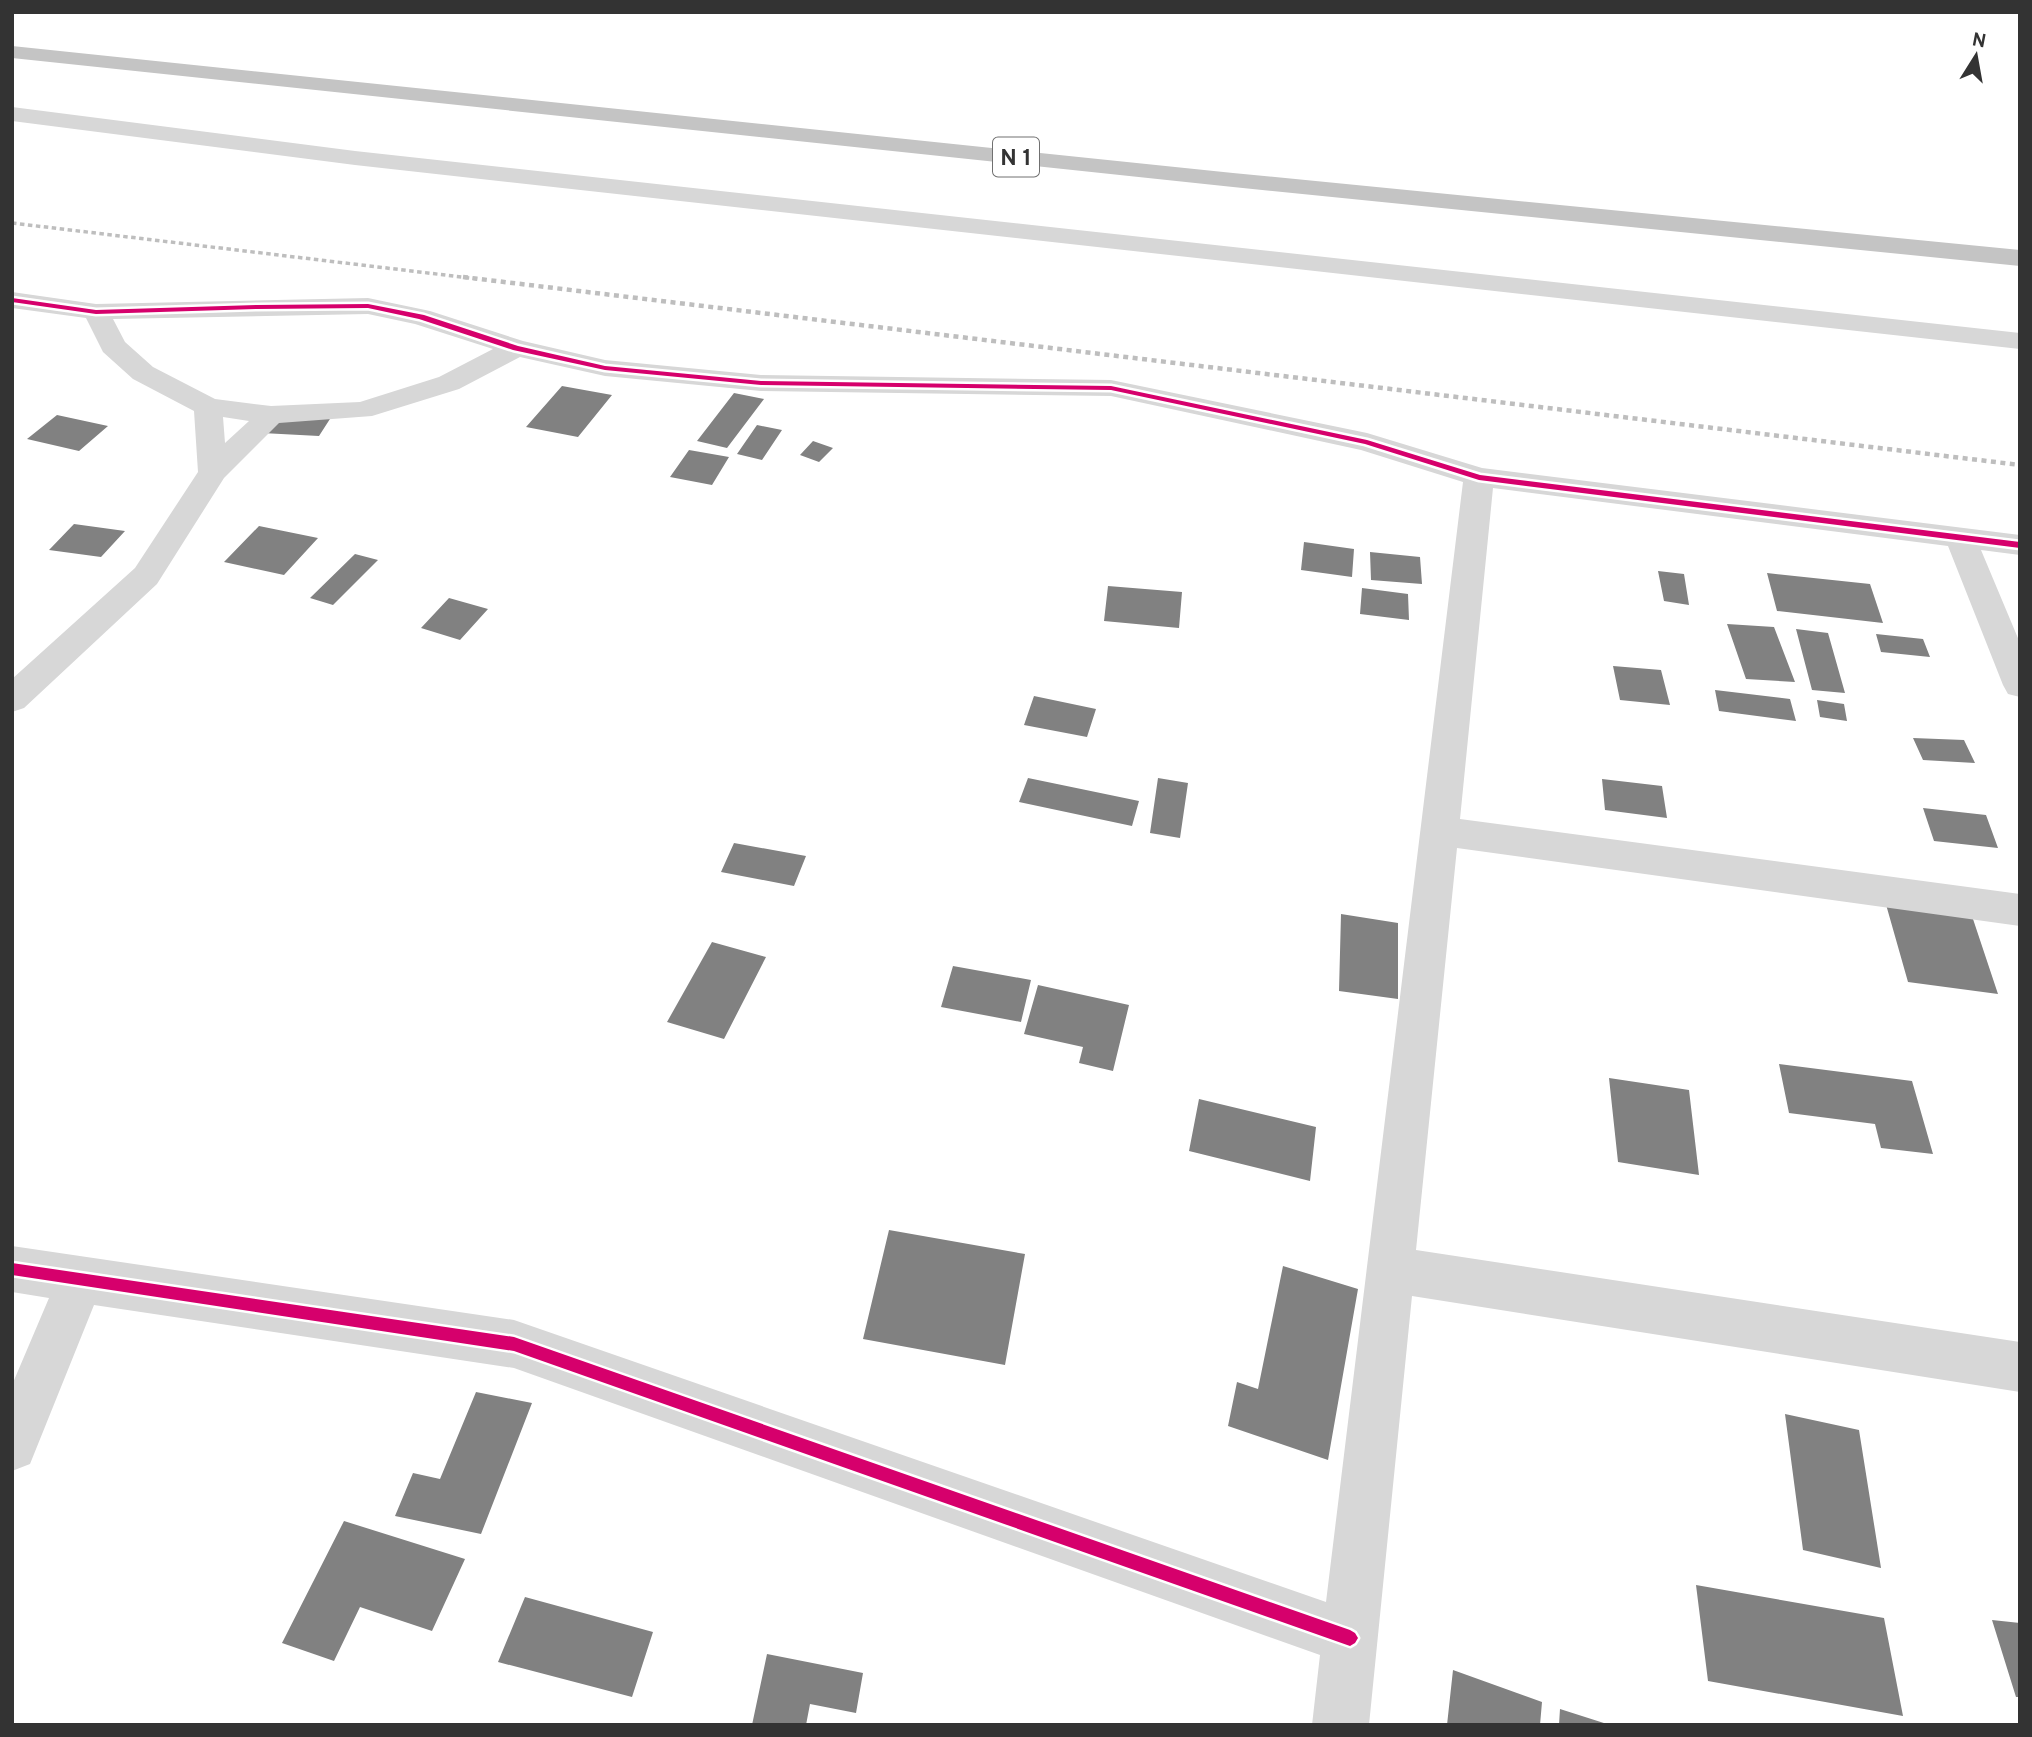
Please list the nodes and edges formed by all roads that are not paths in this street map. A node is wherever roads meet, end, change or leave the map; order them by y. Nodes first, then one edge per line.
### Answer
1 (12, 52) edge
2 (12, 114) edge
3 (2020, 258) edge
4 (12, 300) edge
5 (96, 312) junction
6 (2020, 341) edge
7 (516, 348) junction
8 (208, 407) junction
9 (271, 415) junction
10 (213, 472) junction
11 (1479, 477) junction
12 (1960, 537) junction
13 (2020, 545) edge
14 (2020, 685) edge
15 (12, 699) edge
16 (1440, 831) junction
17 (2020, 910) edge
18 (12, 1269) edge
19 (1391, 1269) junction
20 (81, 1279) junction
21 (2020, 1367) edge
22 (12, 1446) edge
23 (1350, 1638) junction
24 (1340, 1725) edge

1 - 3 highway, N 1
2 - 6 street
4 - 5 street
5 - 7 street
5 - 8 street
7 - 9 street
7 - 11 street
8 - 9 street
8 - 10 street
9 - 10 street
10 - 15 street
11 - 12 street
11 - 16 street
12 - 13 street
12 - 14 street
16 - 17 street
16 - 19 street
18 - 20 street
19 - 21 street
19 - 23 street
20 - 22 street
20 - 23 street
23 - 24 street

